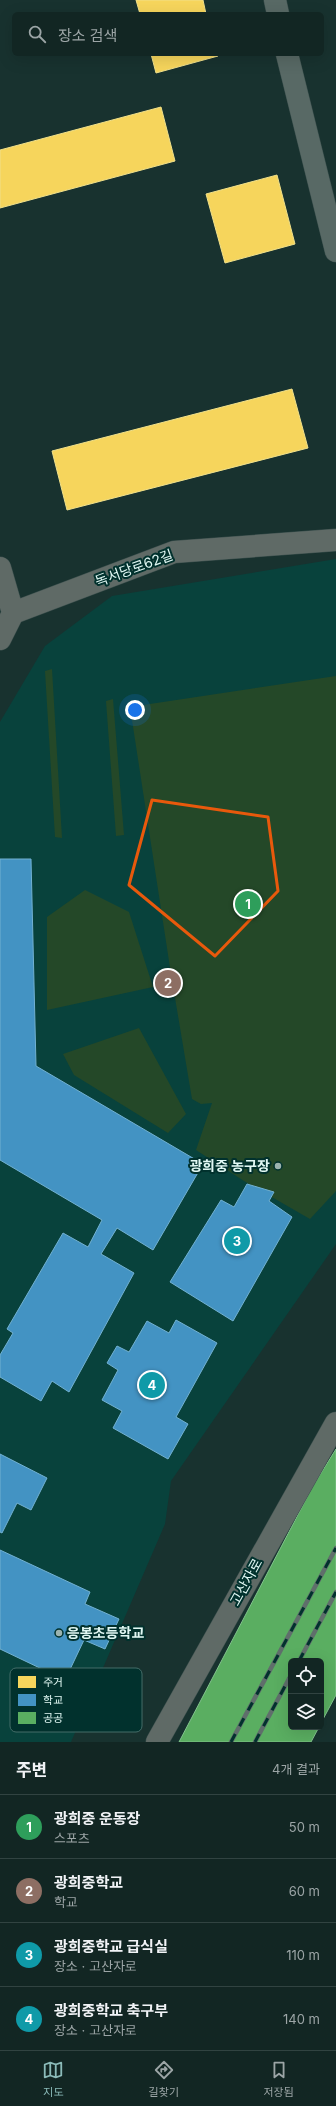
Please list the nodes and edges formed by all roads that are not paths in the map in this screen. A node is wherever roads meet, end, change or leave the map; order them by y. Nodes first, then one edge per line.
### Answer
1 (275, 0) edge
2 (278, 12) edge
3 (287, 56) edge
4 (336, 252) edge
5 (336, 540) edge
6 (0, 568) edge
7 (13, 613) junction
8 (0, 639) edge
9 (336, 1422) edge
10 (157, 1742) edge

1 - 2 main road
3 - 4 main road
5 - 7 street, 독서당로62길
6 - 7 street
7 - 8 street
9 - 10 street, 고산자로

